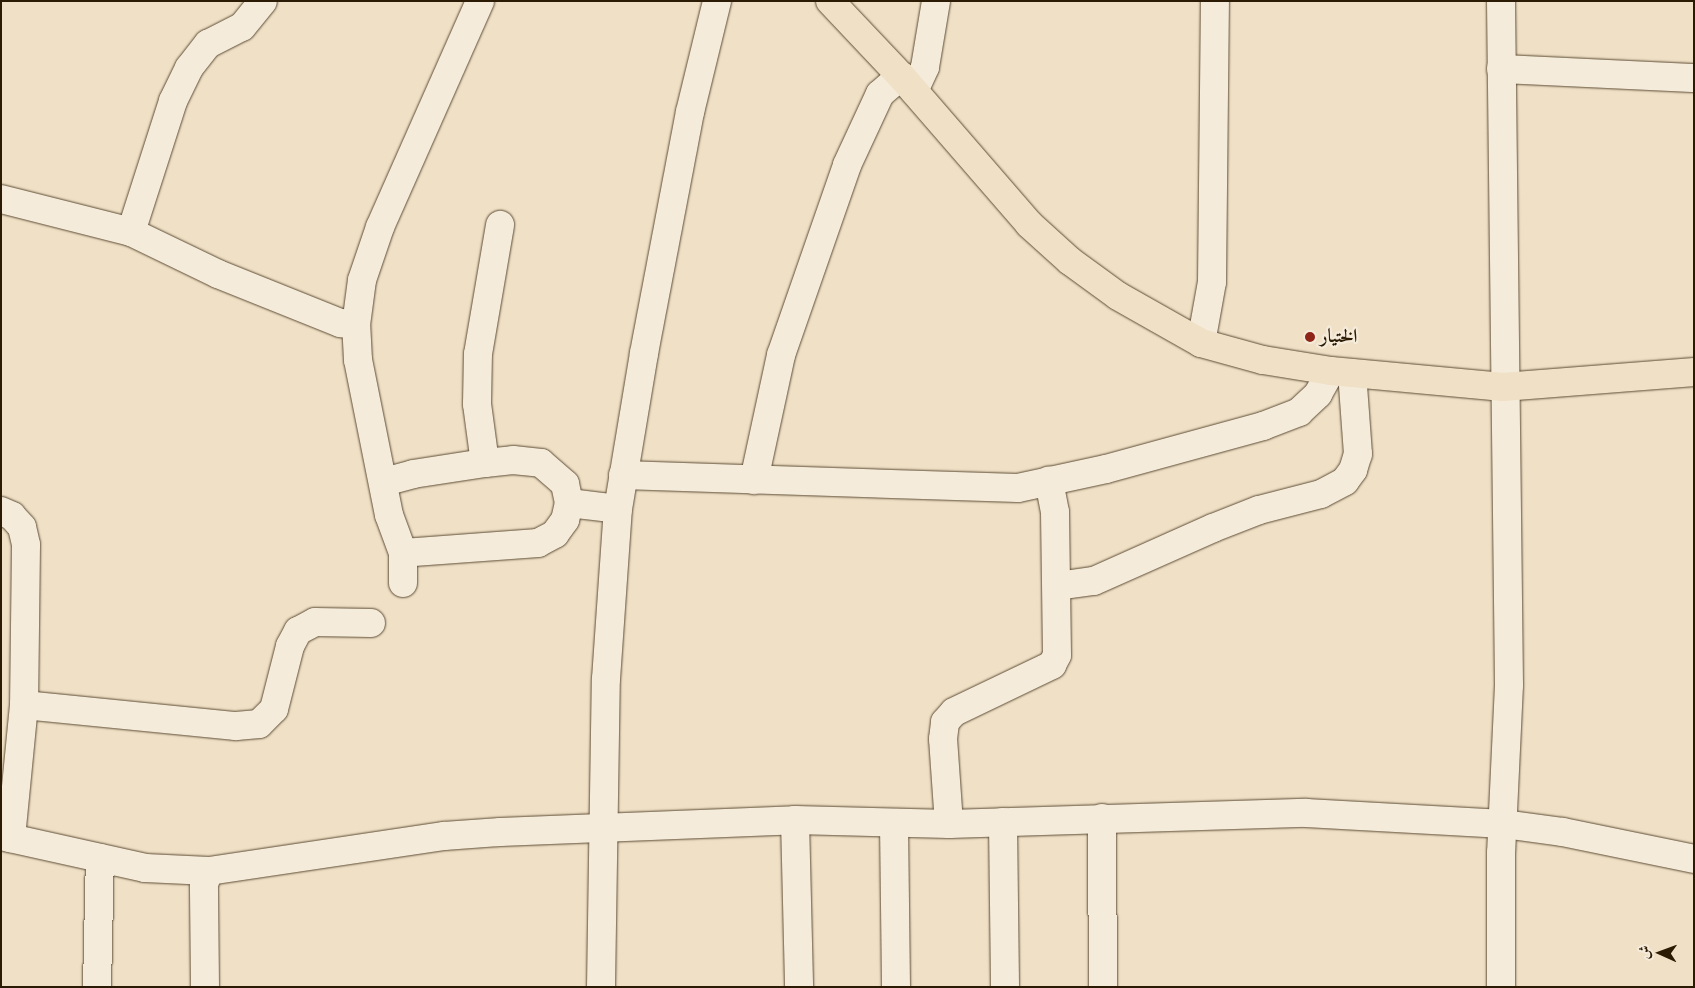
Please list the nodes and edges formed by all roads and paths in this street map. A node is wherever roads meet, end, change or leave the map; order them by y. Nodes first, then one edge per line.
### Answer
1 (263, 1) edge
2 (480, 1) edge
3 (717, 1) edge
4 (830, 1) edge
5 (936, 1) edge
6 (1215, 1) edge
7 (1501, 1) edge
8 (1502, 69) junction
9 (1694, 78) edge
10 (907, 84) junction
11 (1, 199) edge
12 (500, 225) dead end
13 (131, 232) junction
14 (356, 325) junction
15 (1201, 342) junction
16 (1342, 372) junction
17 (1694, 372) edge
18 (1503, 387) junction
19 (485, 463) junction
20 (623, 475) junction
21 (754, 480) junction
22 (1048, 481) junction
23 (384, 482) junction
24 (569, 503) junction
25 (618, 509) junction
26 (1, 511) edge
27 (403, 553) junction
28 (403, 583) dead end
29 (1057, 586) junction
30 (371, 623) dead end
31 (24, 705) junction
32 (1102, 818) junction
33 (795, 820) junction
34 (1003, 822) junction
35 (894, 823) junction
36 (949, 824) junction
37 (1504, 824) junction
38 (603, 828) junction
39 (6, 837) edge
40 (100, 858) junction
41 (1694, 859) edge
42 (209, 871) junction
43 (97, 987) edge
44 (205, 987) edge
45 (601, 987) edge
46 (798, 987) edge
47 (896, 987) edge
48 (1005, 987) edge
49 (1103, 987) edge
50 (1501, 987) edge

1 - 13 street
2 - 14 street
3 - 20 street
4 - 10 main road
5 - 10 street
6 - 15 street
7 - 8 street
8 - 9 street
8 - 18 street
10 - 15 main road
10 - 21 street
11 - 13 street
12 - 19 street
13 - 14 street
14 - 23 street
15 - 16 main road
16 - 18 main road
16 - 22 street
16 - 29 street
17 - 18 main road
18 - 37 street
19 - 23 street
19 - 24 street
20 - 21 street
20 - 25 street
21 - 22 street
22 - 29 street
23 - 27 street
24 - 25 street
24 - 27 street
25 - 38 street
26 - 31 street
27 - 28 street
29 - 36 street
30 - 31 street
31 - 39 street
32 - 34 street
32 - 37 street
32 - 49 street
33 - 35 street
33 - 38 street
33 - 46 street
34 - 36 street
34 - 48 street
35 - 36 street
35 - 47 street
37 - 41 street
37 - 50 street
38 - 42 street
38 - 45 street
39 - 40 street
40 - 42 street
40 - 43 street
42 - 44 street

